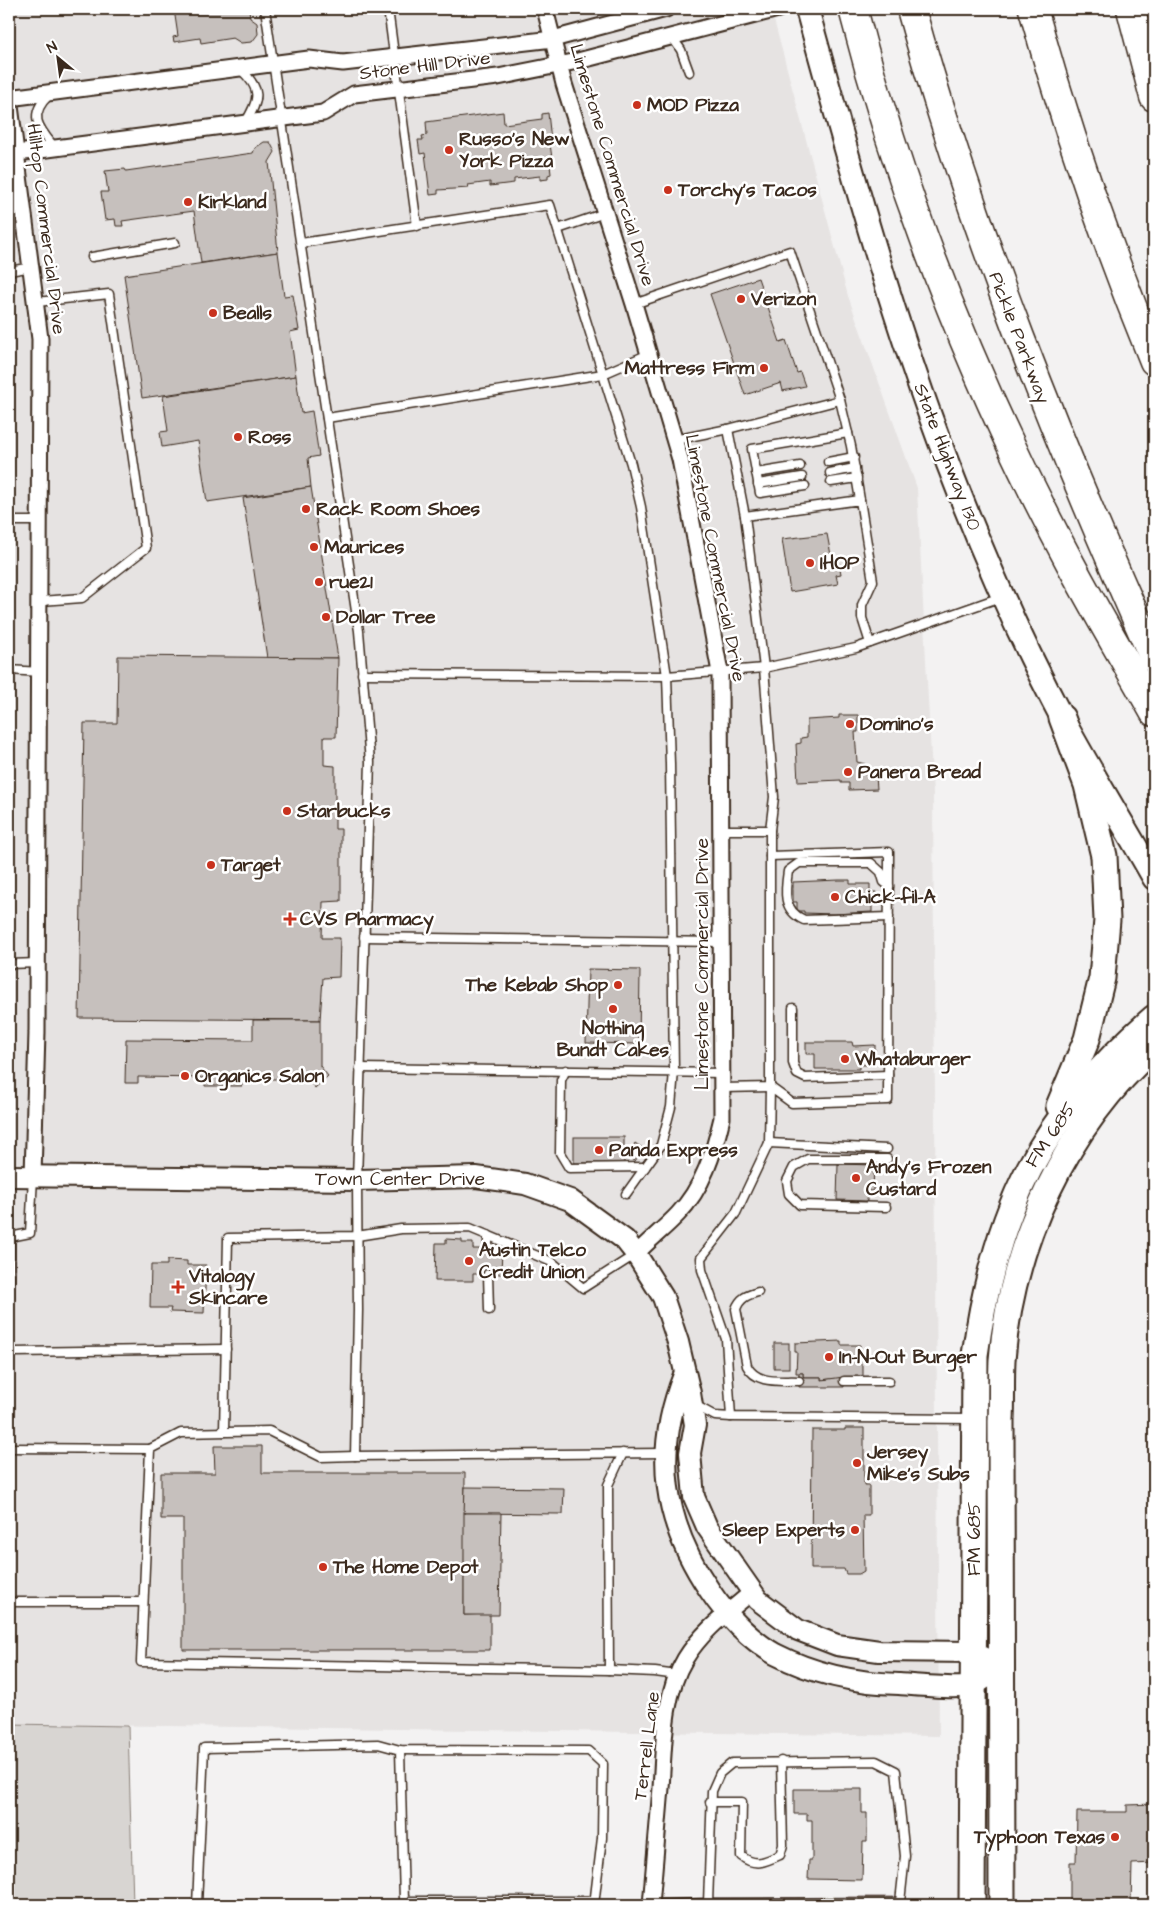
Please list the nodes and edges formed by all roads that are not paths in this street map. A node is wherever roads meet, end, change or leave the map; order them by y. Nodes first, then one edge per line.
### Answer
1 (265, 9) edge
2 (388, 9) edge
3 (545, 9) edge
4 (666, 9) edge
5 (778, 9) edge
6 (807, 9) edge
7 (853, 9) edge
8 (911, 9) edge
9 (1034, 9) edge
10 (1131, 9) edge
11 (672, 37) junction
12 (553, 39) junction
13 (394, 57) junction
14 (274, 63) junction
15 (559, 65) junction
16 (238, 68) junction
17 (689, 72) dead end
18 (398, 90) junction
19 (52, 92) junction
20 (9, 97) edge
21 (1154, 97) edge
22 (282, 118) junction
23 (245, 123) junction
24 (55, 148) junction
25 (16, 153) junction
26 (605, 213) junction
27 (417, 226) junction
28 (558, 229) junction
29 (175, 243) dead end
30 (301, 243) junction
31 (92, 257) dead end
32 (32, 267) junction
33 (9, 271) edge
34 (37, 302) junction
35 (634, 304) junction
36 (649, 354) junction
37 (1154, 361) edge
38 (603, 374) junction
39 (840, 400) junction
40 (327, 418) junction
41 (728, 430) junction
42 (848, 433) junction
43 (674, 440) junction
44 (854, 457) junction
45 (828, 462) dead end
46 (800, 466) dead end
47 (855, 468) junction
48 (830, 472) dead end
49 (756, 473) junction
50 (802, 476) dead end
51 (857, 478) junction
52 (832, 482) dead end
53 (758, 484) junction
54 (805, 486) dead end
55 (860, 500) junction
56 (745, 516) junction
57 (9, 521) edge
58 (41, 521) junction
59 (1004, 596) junction
60 (41, 601) junction
61 (870, 643) junction
62 (1154, 658) edge
63 (764, 668) junction
64 (9, 670) edge
65 (40, 672) junction
66 (720, 672) junction
67 (362, 674) junction
68 (667, 676) junction
69 (1154, 712) edge
70 (1062, 718) junction
71 (721, 830) junction
72 (770, 830) junction
73 (770, 856) junction
74 (1154, 878) edge
75 (889, 886) junction
76 (889, 917) junction
77 (364, 937) junction
78 (672, 940) junction
79 (721, 942) junction
80 (38, 963) junction
81 (9, 964) edge
82 (793, 1008) dead end
83 (1154, 1018) edge
84 (1148, 1055) edge
85 (360, 1068) junction
86 (566, 1070) junction
87 (674, 1071) junction
88 (888, 1075) junction
89 (723, 1080) junction
90 (770, 1087) junction
91 (1046, 1139) junction
92 (769, 1143) junction
93 (887, 1148) dead end
94 (887, 1159) dead end
95 (646, 1167) junction
96 (9, 1176) edge
97 (33, 1176) junction
98 (356, 1180) junction
99 (626, 1194) dead end
100 (886, 1207) dead end
101 (488, 1235) junction
102 (357, 1236) junction
103 (9, 1237) edge
104 (488, 1248) dead end
105 (636, 1254) junction
106 (488, 1274) dead end
107 (758, 1292) dead end
108 (9, 1297) edge
109 (489, 1310) dead end
110 (9, 1348) edge
111 (226, 1349) junction
112 (684, 1375) junction
113 (799, 1381) dead end
114 (844, 1381) dead end
115 (889, 1381) dead end
116 (692, 1403) junction
117 (715, 1416) junction
118 (731, 1417) junction
119 (975, 1420) junction
120 (695, 1425) junction
121 (224, 1432) junction
122 (9, 1448) edge
123 (150, 1449) junction
124 (623, 1453) junction
125 (666, 1453) junction
126 (690, 1453) junction
127 (355, 1456) junction
128 (752, 1592) junction
129 (9, 1602) edge
130 (143, 1602) junction
131 (726, 1614) junction
132 (879, 1651) junction
133 (973, 1652) junction
134 (1002, 1666) junction
135 (609, 1670) junction
136 (677, 1675) junction
137 (884, 1684) junction
138 (972, 1686) junction
139 (400, 1750) junction
140 (781, 1761) junction
141 (710, 1802) junction
142 (404, 1903) edge
143 (594, 1903) edge
144 (708, 1904) edge
145 (900, 1904) edge
146 (197, 1905) edge
147 (652, 1905) edge
148 (972, 1905) edge
149 (1002, 1905) edge

1 - 14 lane
2 - 13 lane
3 - 12 street, Limestone Commercial Drive
4 - 12 street, Stone Hill Drive
5 - 11 street, Stone Hill Drive
6 - 59 main road, State Highway 130 / FM 685
7 - 69 highway
8 - 62 highway, Pickle Parkway
9 - 37 highway
10 - 21 highway
11 - 15 street, Stone Hill Drive
11 - 17 lane
12 - 13 street, Stone Hill Drive
12 - 15 street, Limestone Commercial Drive
13 - 14 street, Stone Hill Drive
13 - 18 lane
14 - 16 street, Stone Hill Drive
14 - 22 lane
15 - 18 street, Stone Hill Drive
15 - 26 street, Limestone Commercial Drive
16 - 19 street, Stone Hill Drive
16 - 23 lane
18 - 22 street, Stone Hill Drive
18 - 27 lane
19 - 20 street, Stone Hill Drive
19 - 24 lane
20 - 25 street, Hilltop Commercial Drive
22 - 23 street, Stone Hill Drive
22 - 30 lane
23 - 24 street, Stone Hill Drive
24 - 25 street, Stone Hill Drive
25 - 32 street, Hilltop Commercial Drive
26 - 28 lane
26 - 35 street, Limestone Commercial Drive
27 - 28 lane
27 - 30 lane
28 - 38 lane
29 - 31 lane
30 - 40 lane
32 - 33 lane
32 - 34 street, Hilltop Commercial Drive
34 - 58 street, Hilltop Commercial Drive
34 - 60 lane
35 - 36 street, Limestone Commercial Drive
35 - 39 lane
36 - 38 lane
36 - 43 street, Limestone Commercial Drive
38 - 40 lane
38 - 68 lane
39 - 41 lane
39 - 42 lane
40 - 67 lane
41 - 43 lane
41 - 56 lane
42 - 44 lane
42 - 49 lane
43 - 66 street, Limestone Commercial Drive
44 - 45 lane
44 - 47 lane
46 - 49 lane
47 - 48 lane
47 - 51 lane
49 - 53 lane
50 - 53 lane
51 - 52 lane
51 - 55 lane
53 - 54 lane
55 - 56 lane
55 - 61 lane
56 - 63 lane
57 - 58 lane
58 - 60 street, Hilltop Commercial Drive
59 - 61 lane
59 - 70 main road, State Highway 130 / FM 685
60 - 65 street, Hilltop Commercial Drive
61 - 63 lane
63 - 66 lane
63 - 72 lane
64 - 65 lane
65 - 80 street, Hilltop Commercial Drive
66 - 68 lane
66 - 71 street, Limestone Commercial Drive
67 - 68 lane
67 - 77 lane
68 - 78 lane
70 - 74 main road, State Highway 130
70 - 91 main road, FM 685
71 - 72 lane
71 - 79 street, Limestone Commercial Drive
72 - 73 lane
73 - 75 lane
73 - 90 lane
75 - 76 lane
75 - 76 lane
76 - 88 lane
77 - 78 lane
77 - 85 lane
78 - 79 lane
78 - 87 lane
79 - 89 street, Limestone Commercial Drive
80 - 81 lane
80 - 97 street, Hilltop Commercial Drive
82 - 88 lane
83 - 91 main road, FM 685
84 - 134 main road, FM 685 / FM 685
85 - 86 lane
85 - 98 lane
86 - 87 lane
86 - 95 lane
87 - 89 lane
87 - 95 lane
88 - 90 lane
89 - 90 lane
89 - 105 street, Limestone Commercial Drive
90 - 92 lane
91 - 119 main road, FM 685 / FM 685
92 - 93 lane
92 - 118 lane
94 - 100 lane
95 - 99 lane
96 - 97 street, Town Center Drive
97 - 98 street, Town Center Drive
97 - 103 lane
98 - 102 lane
98 - 105 street, Town Center Drive
101 - 102 lane
101 - 104 lane
101 - 105 lane
102 - 111 lane
102 - 127 lane
103 - 108 lane
105 - 112 street, Town Center Drive
106 - 109 lane
107 - 113 lane
110 - 111 lane
111 - 121 lane
112 - 116 street, Town Center Drive
112 - 125 street
114 - 115 lane
116 - 117 lane
116 - 120 street, Town Center Drive
117 - 118 lane
117 - 120 lane
118 - 119 lane
119 - 133 main road, FM 685 / FM 685
120 - 126 street, Town Center Drive
121 - 123 lane
121 - 127 lane
122 - 123 lane
123 - 130 lane
124 - 125 lane
124 - 127 lane
124 - 135 lane
125 - 126 street
125 - 131 street
126 - 128 street, Town Center Drive
128 - 131 street, Terrell Lane
128 - 132 street, Town Center Drive
129 - 130 lane
130 - 135 lane
131 - 136 street, Terrell Lane
131 - 137 street
132 - 133 street, Town Center Drive
132 - 137 street
133 - 134 street, Town Center Drive
133 - 138 main road, FM 685 / FM 685
134 - 138 street
134 - 149 main road, FM 685 / FM 685
135 - 136 lane
136 - 147 street, Terrell Lane
137 - 138 street
138 - 148 main road, FM 685 / FM 685
139 - 142 lane
139 - 143 lane
139 - 146 lane
140 - 141 lane
140 - 141 lane
140 - 145 lane
141 - 144 lane
142 - 143 lane
144 - 145 lane
144 - 147 lane

